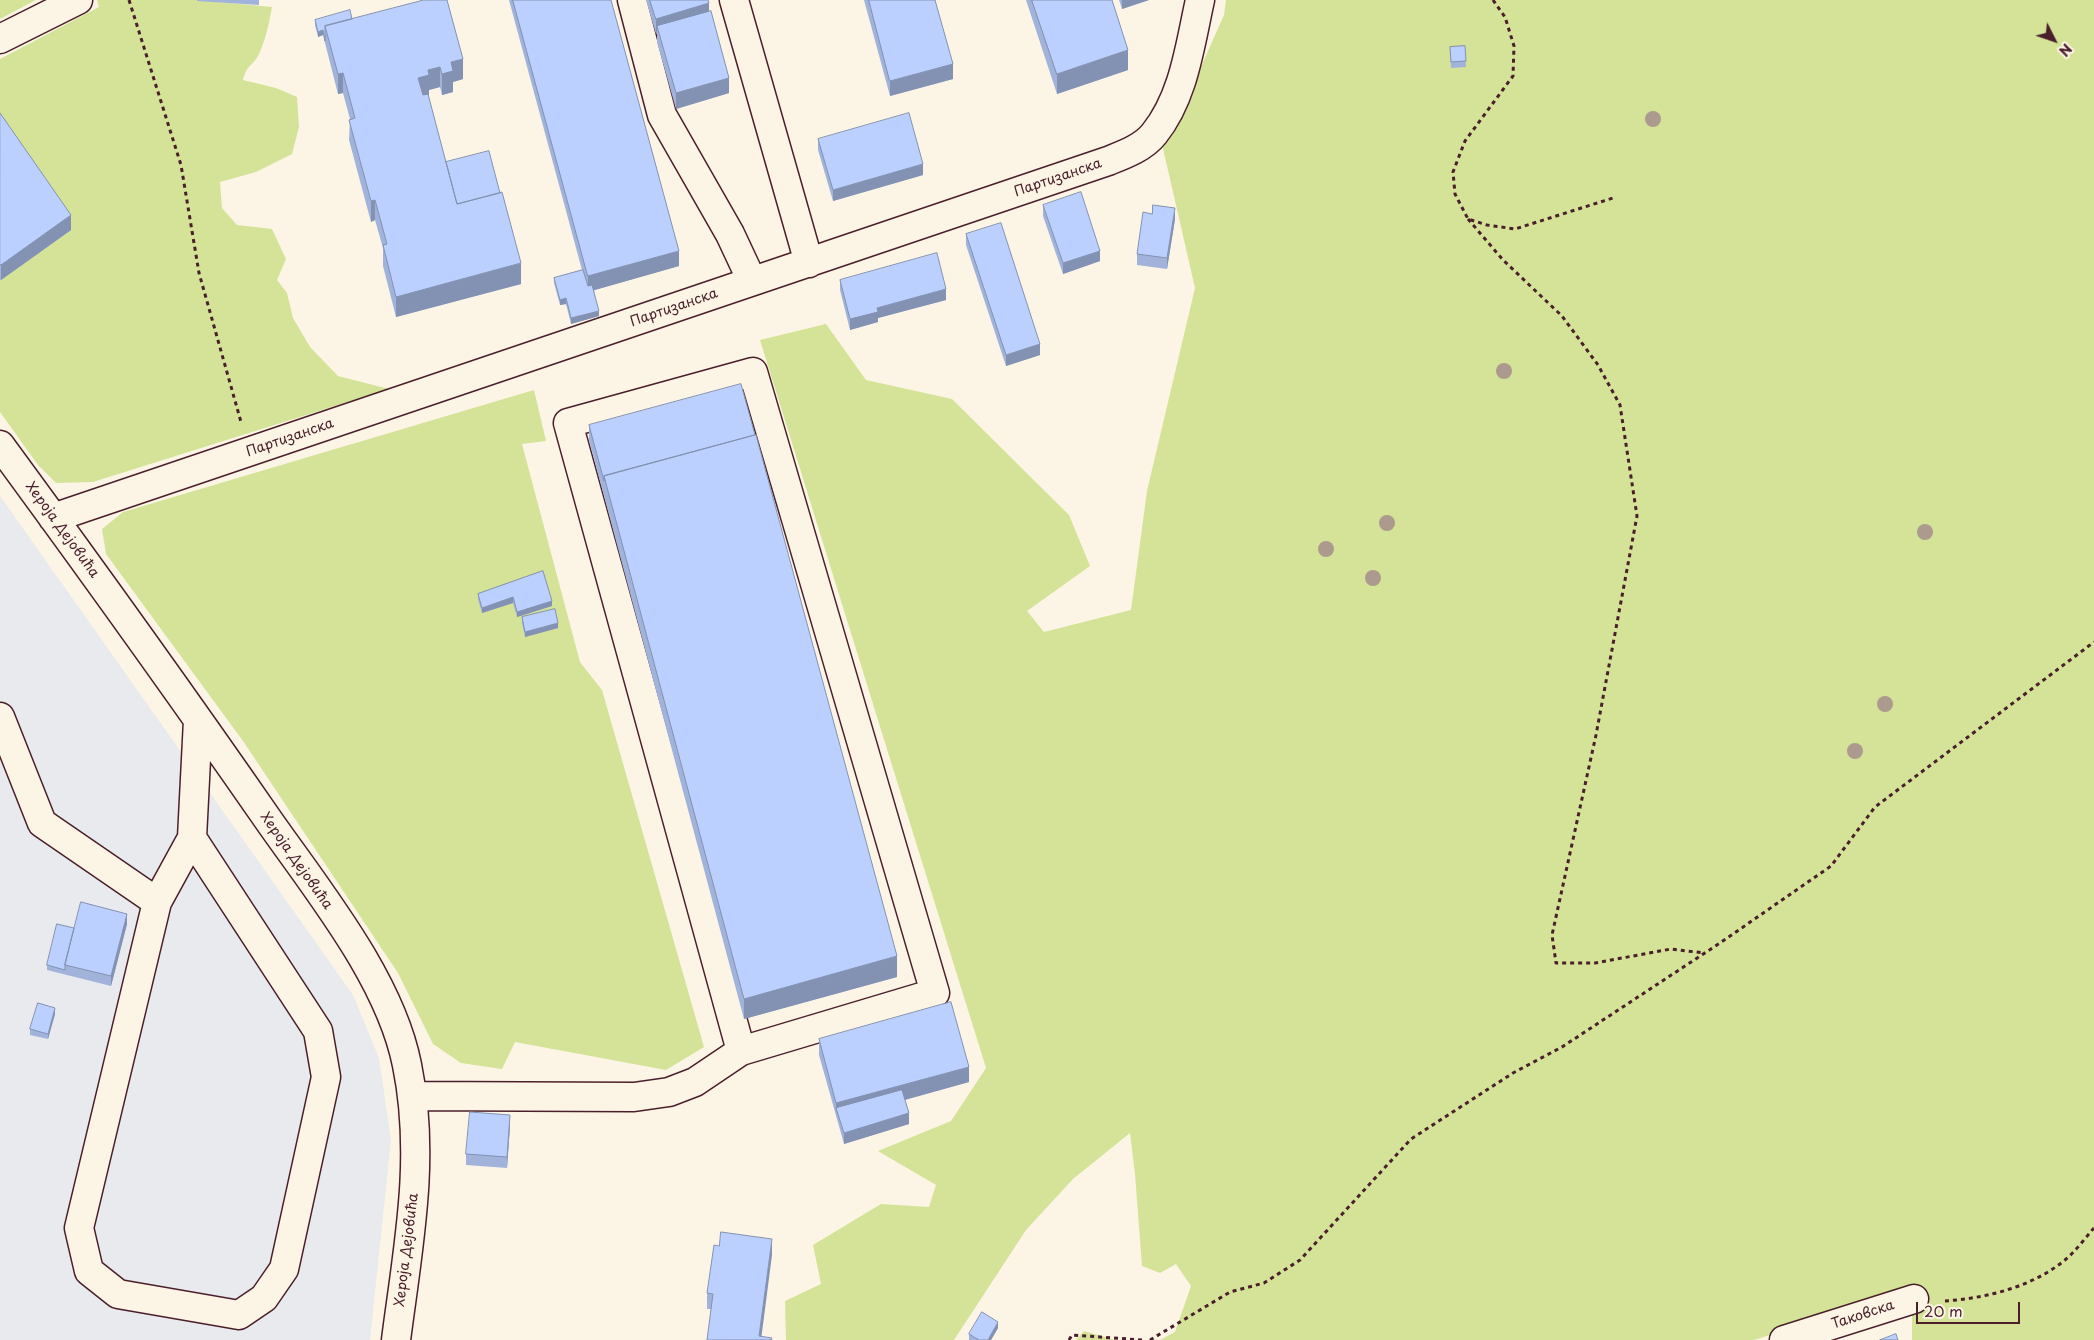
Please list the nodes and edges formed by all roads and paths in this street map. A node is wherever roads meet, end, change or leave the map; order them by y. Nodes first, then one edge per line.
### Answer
1 (78, 0) edge
2 (129, 0) edge
3 (632, 0) edge
4 (734, 0) edge
5 (1200, 0) edge
6 (1493, 0) edge
7 (0, 40) edge
8 (1613, 198) dead end
9 (1468, 219) junction
10 (809, 262) junction
11 (752, 281) junction
12 (0, 445) edge
13 (249, 451) junction
14 (53, 518) junction
15 (2094, 642) edge
16 (0, 717) edge
17 (198, 720) junction
18 (192, 838) junction
19 (157, 902) junction
20 (1704, 953) junction
21 (741, 1052) junction
22 (412, 1096) junction
23 (2094, 1228) edge
24 (1914, 1299) joint
25 (396, 1340) edge
26 (1069, 1340) edge
27 (1142, 1340) edge
28 (1150, 1340) edge
29 (1784, 1340) edge

1 - 7 street
2 - 13 path
3 - 11 street
4 - 10 street
5 - 10 street, Партизанска
6 - 9 path
8 - 9 path
9 - 20 path
10 - 11 street, Партизанска
11 - 13 street, Партизанска
12 - 14 street, Хероја Дејовића
13 - 14 street, Партизанска
14 - 17 street, Хероја Дејовића
15 - 20 path
16 - 19 street
17 - 18 street
17 - 22 street, Хероја Дејовића
18 - 19 street
18 - 19 street
20 - 28 path
21 - 21 street
21 - 22 street
22 - 25 street, Хероја Дејовића
23 - 24 path
24 - 29 street, Таковска
26 - 27 path

